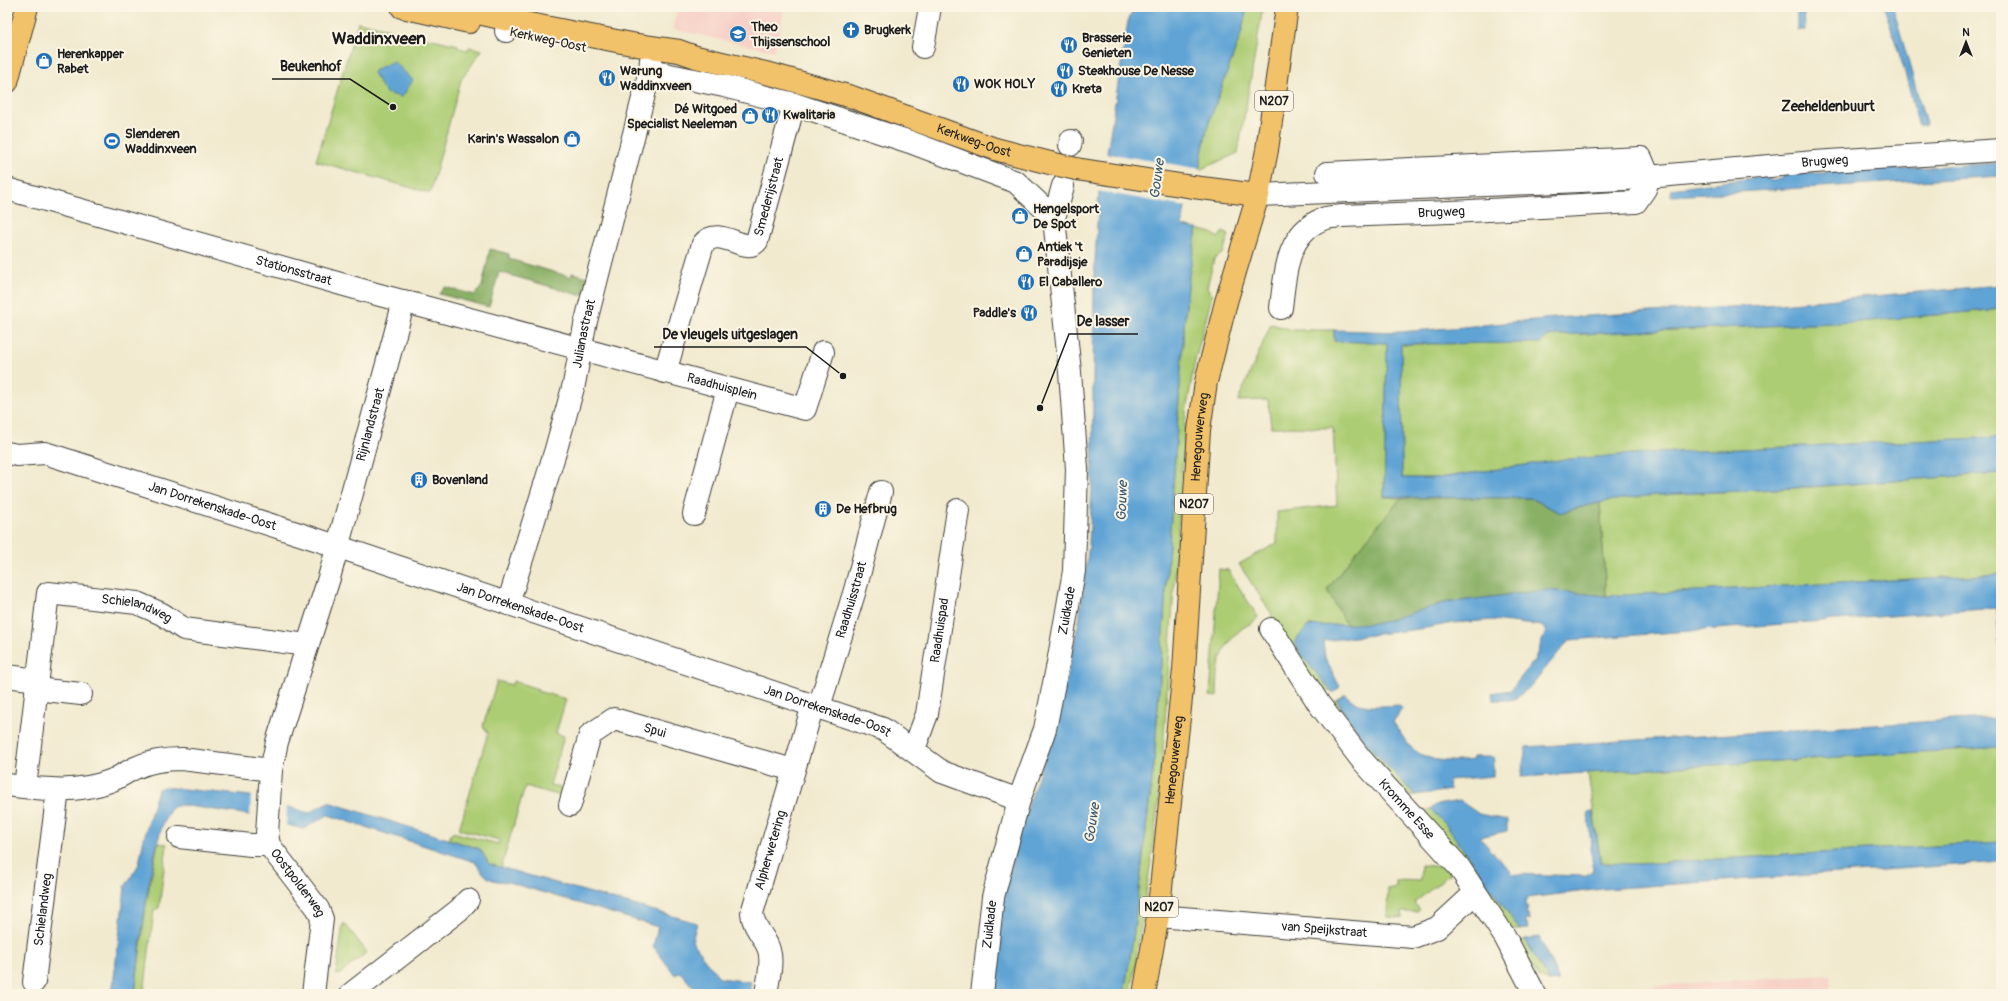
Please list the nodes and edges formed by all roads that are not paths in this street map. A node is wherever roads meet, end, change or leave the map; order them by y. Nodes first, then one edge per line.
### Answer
1 (27, 7) edge
2 (402, 7) edge
3 (452, 7) edge
4 (930, 7) edge
5 (1287, 7) edge
6 (509, 19) edge
7 (922, 47) dead end
8 (696, 58) junction
9 (650, 66) junction
10 (7, 82) edge
11 (794, 104) junction
12 (2001, 150) edge
13 (1327, 173) dead end
14 (1649, 177) junction
15 (1062, 186) dead end
16 (7, 190) edge
17 (1258, 195) junction
18 (1054, 218) junction
19 (404, 302) junction
20 (1282, 308) dead end
21 (581, 348) junction
22 (823, 352) dead end
23 (665, 372) junction
24 (728, 389) junction
25 (7, 453) edge
26 (881, 492) dead end
27 (958, 510) dead end
28 (694, 514) dead end
29 (337, 548) junction
30 (508, 604) junction
31 (1271, 629) dead end
32 (307, 645) junction
33 (7, 676) edge
34 (37, 684) junction
35 (81, 694) dead end
36 (816, 706) junction
37 (914, 749) junction
38 (271, 770) junction
39 (793, 770) junction
40 (16, 786) edge
41 (58, 790) junction
42 (1019, 800) junction
43 (570, 805) dead end
44 (268, 835) junction
45 (179, 837) dead end
46 (1475, 893) junction
47 (468, 900) dead end
48 (1158, 916) junction
49 (34, 982) dead end
50 (313, 994) edge
51 (351, 994) edge
52 (766, 994) edge
53 (982, 994) edge
54 (1144, 994) edge
55 (1535, 994) edge

1 - 10 main road
2 - 6 main road, Kerkweg-Oost
3 - 6 main road, Kerkweg-Oost
4 - 7 street
5 - 17 main road, Henegouwerweg / N207
6 - 8 main road, Kerkweg-Oost
6 - 9 main road, Kerkweg-Oost
8 - 9 main road, Kerkweg-Oost
8 - 17 main road, Kerkweg-Oost, bridge
9 - 11 street, Kerkweg-Oost
9 - 21 street, Julianastraat
11 - 18 street, Kerkweg-Oost
11 - 23 street, Smederijstraat
12 - 14 street, Brugweg
13 - 14 street
14 - 17 street, Brugweg
14 - 20 street, Brugweg
15 - 18 street, Zuidkade
16 - 19 street, Stationsstraat
17 - 48 main road, Henegouwerweg / N207
18 - 42 street, Zuidkade
19 - 21 street, Stationsstraat
19 - 29 street, Rijnlandstraat
21 - 23 street, Raadhuisplein
21 - 30 street, Julianastraat
22 - 24 street, Raadhuisplein
23 - 24 street, Raadhuisplein
24 - 28 street
25 - 29 street, Jan Dorrekenskade-Oost
26 - 36 street, Raadhuisstraat
27 - 37 street, Raadhuispad
29 - 30 street, Jan Dorrekenskade-Oost
29 - 32 street
30 - 36 street, Jan Dorrekenskade-Oost
31 - 46 street, Kromme Esse
32 - 34 street, Schielandweg
32 - 38 street
33 - 34 street
34 - 35 street
34 - 40 street, Schielandweg
36 - 37 street, Jan Dorrekenskade-Oost
36 - 39 street, Alpherwetering
37 - 42 street, Jan Dorrekenskade-Oost
38 - 41 street, Schielandweg
38 - 44 street
39 - 43 street, Spui
39 - 52 street, Alpherwetering
40 - 41 street, Schielandweg
41 - 49 street, Schielandweg
42 - 53 street, Zuidkade
44 - 45 street, Oostpolderweg
44 - 50 street, Oostpolderweg
46 - 48 street, van Speijkstraat
46 - 55 street, Kromme Esse
47 - 51 street
48 - 54 main road, Henegouwerweg / N207

